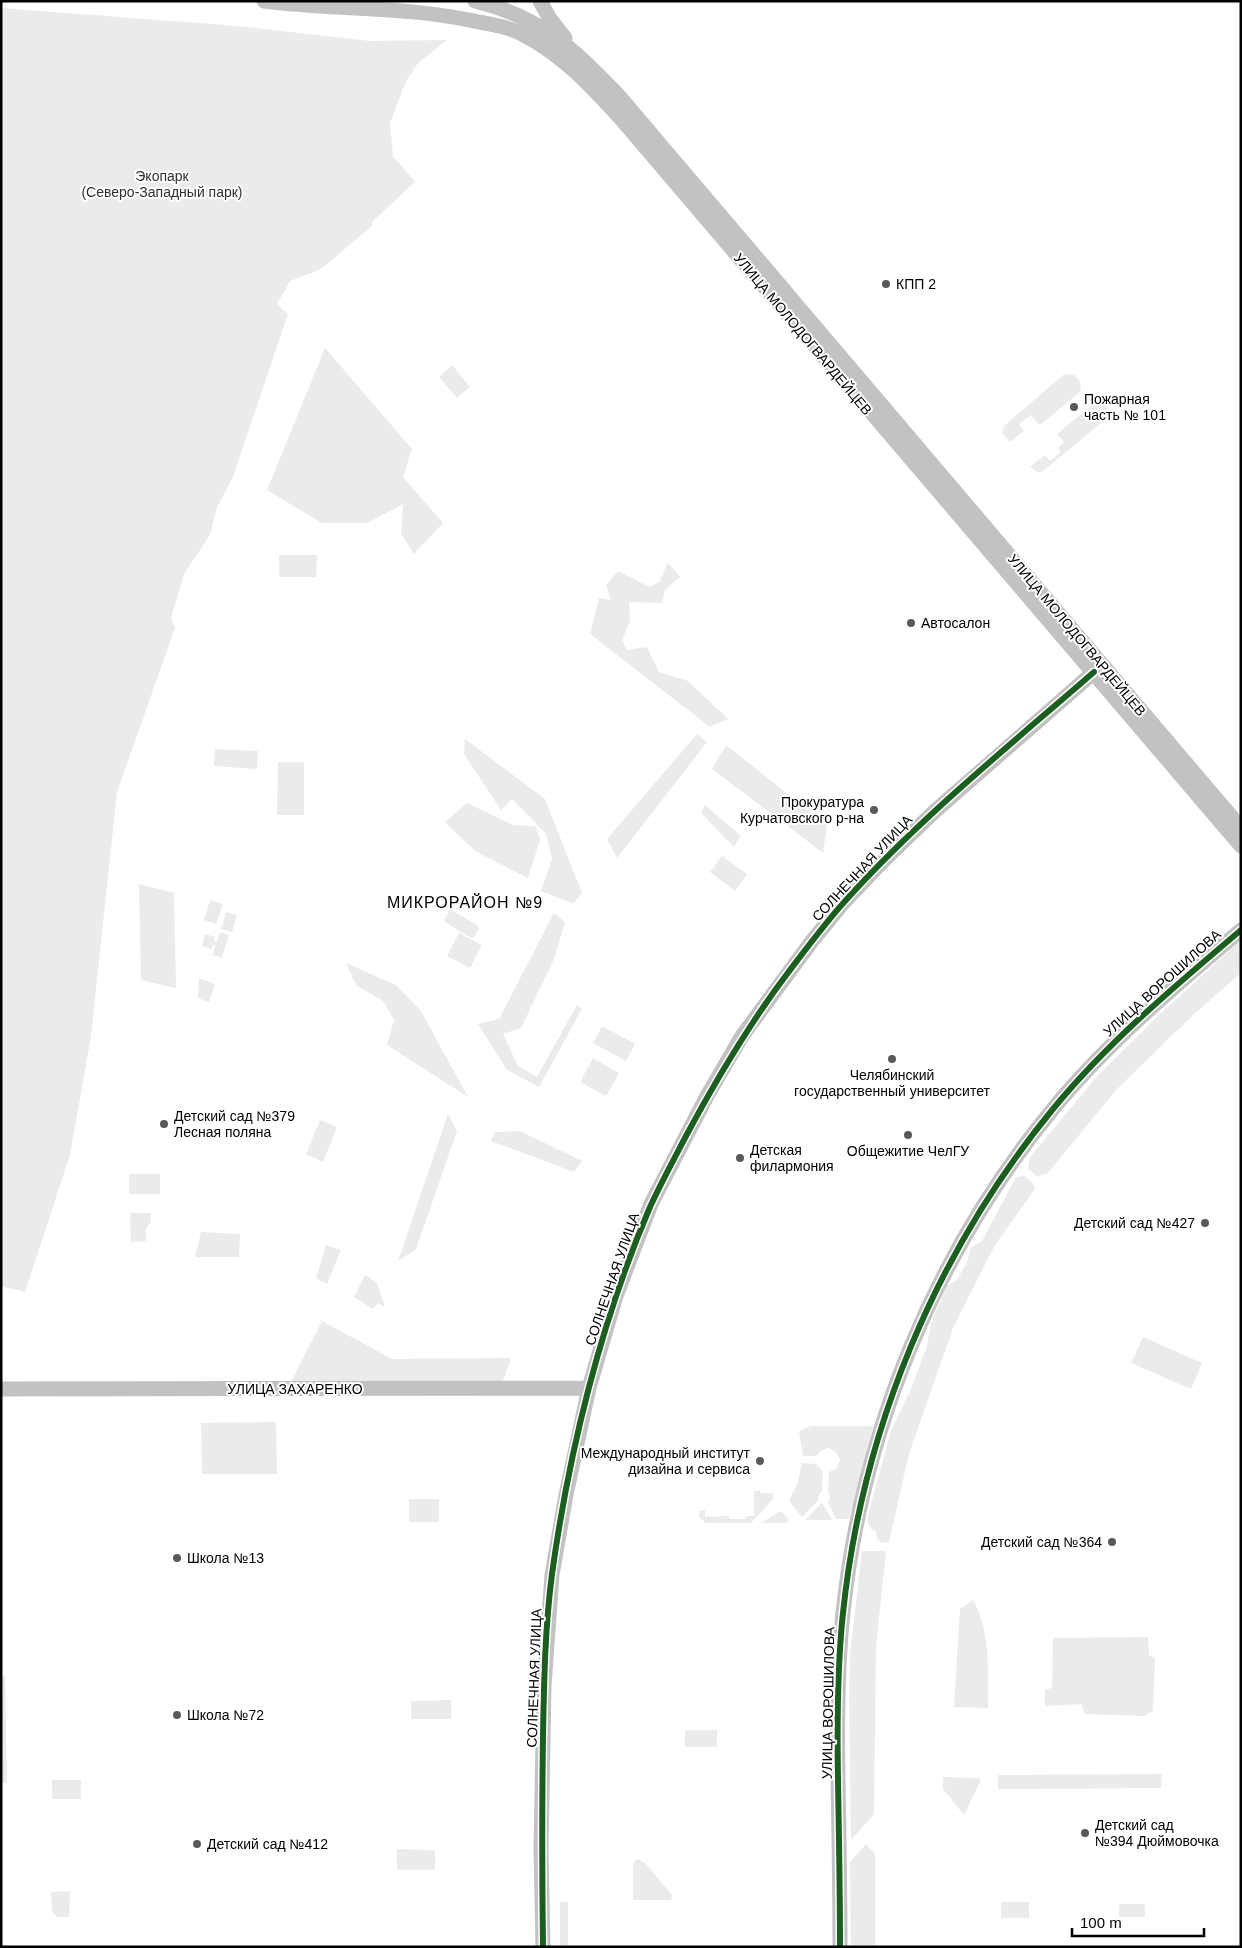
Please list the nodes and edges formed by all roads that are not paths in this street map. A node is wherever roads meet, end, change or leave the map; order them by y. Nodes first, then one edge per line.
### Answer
1 (264, 1) edge
2 (540, 1) edge
3 (479, 2) edge
4 (478, 22) junction
5 (578, 55) junction
6 (832, 357) junction
7 (1098, 669) junction
8 (1241, 828) edge
9 (1241, 846) edge
10 (1241, 930) edge
11 (589, 1388) junction
12 (1, 1389) edge
13 (543, 1947) edge
14 (840, 1947) edge

1 - 4 street, УЛИЦА МОЛОДОГВАРДЕЙЦЕВ
2 - 5 street
3 - 4 street
3 - 5 street, УЛИЦА МОЛОДОГВАРДЕЙЦЕВ
4 - 6 street, УЛИЦА МОЛОДОГВАРДЕЙЦЕВ
5 - 6 street, УЛИЦА МОЛОДОГВАРДЕЙЦЕВ
6 - 7 street, УЛИЦА МОЛОДОГВАРДЕЙЦЕВ
7 - 8 street, УЛИЦА МОЛОДОГВАРДЕЙЦЕВ
7 - 9 street, УЛИЦА МОЛОДОГВАРДЕЙЦЕВ
7 - 11 street, СОЛНЕЧНАЯ УЛИЦА
10 - 14 street, УЛИЦА ВОРОШИЛОВА
11 - 12 street, УЛИЦА ЗАХАРЕНКО
11 - 13 street, СОЛНЕЧНАЯ УЛИЦА

